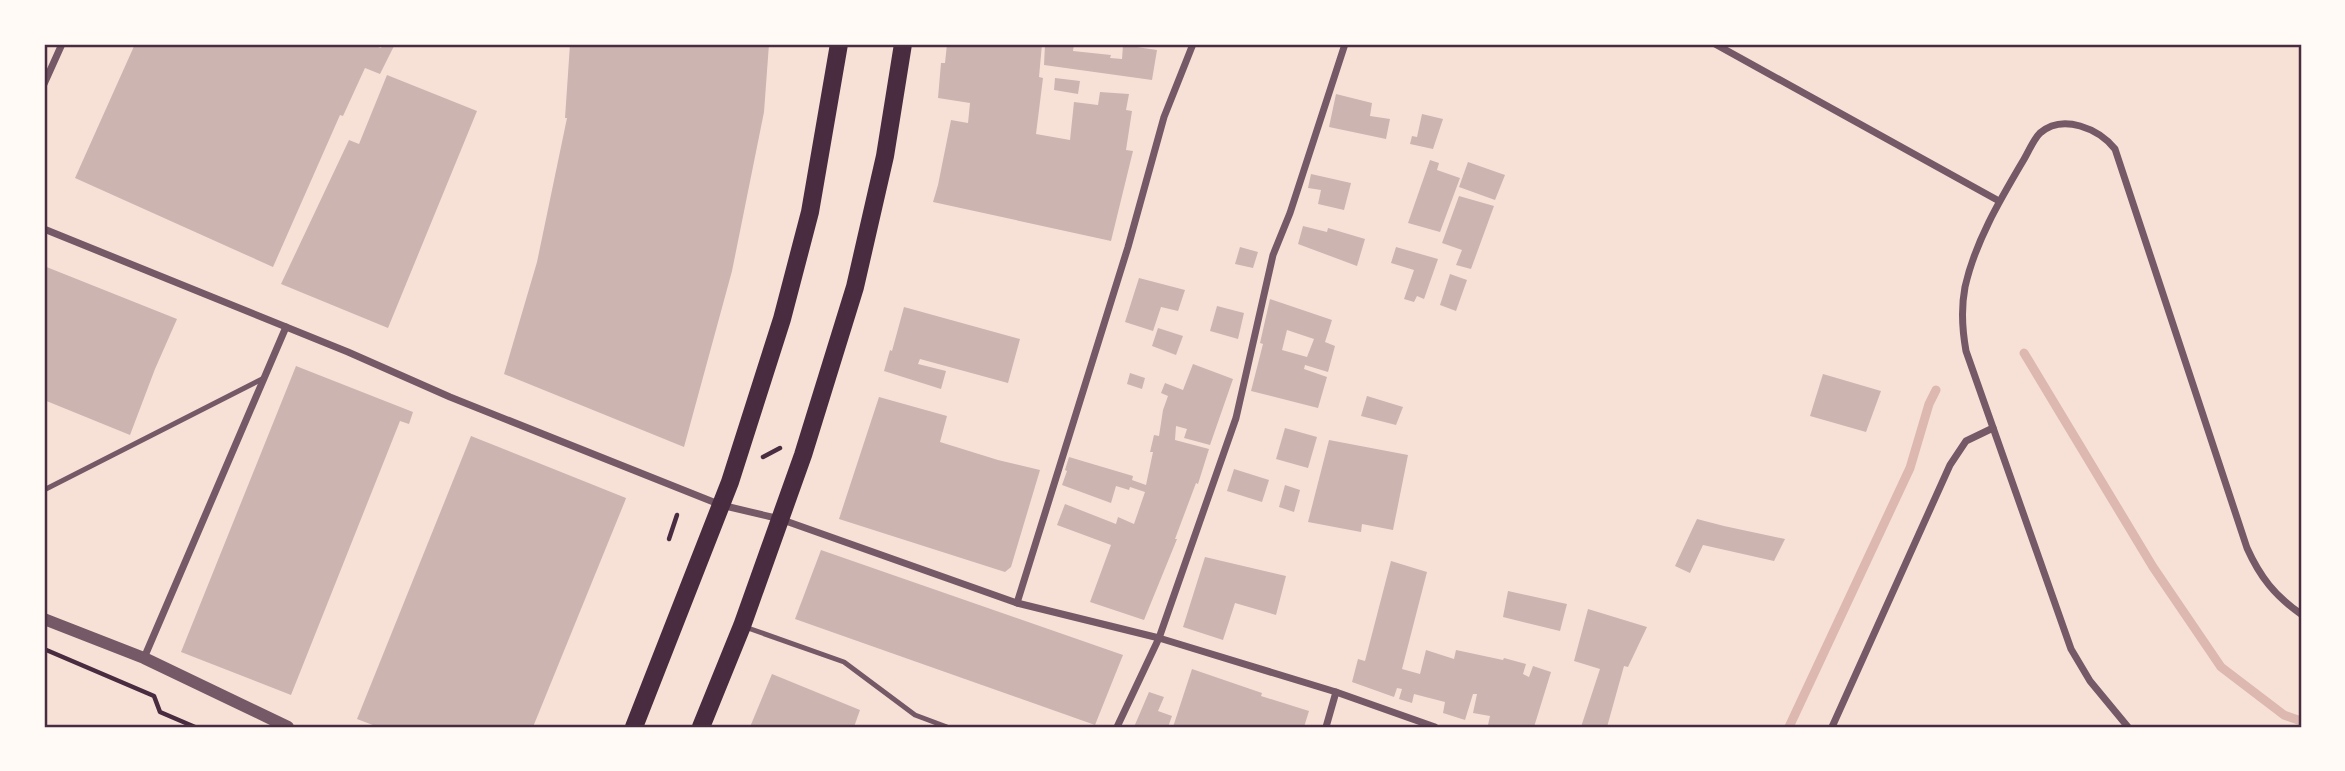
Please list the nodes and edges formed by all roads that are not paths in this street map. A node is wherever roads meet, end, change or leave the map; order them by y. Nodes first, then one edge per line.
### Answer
1 (62, 44) edge
2 (839, 44) edge
3 (903, 44) edge
4 (1193, 44) edge
5 (1345, 44) edge
6 (1715, 44) edge
7 (44, 85) edge
8 (1999, 201) junction
9 (44, 229) edge
10 (286, 327) junction
11 (264, 378) junction
12 (1993, 428) junction
13 (44, 490) edge
14 (722, 505) junction
15 (780, 519) junction
16 (1017, 603) junction
17 (2301, 614) edge
18 (44, 619) edge
19 (742, 626) junction
20 (1159, 638) junction
21 (144, 658) junction
22 (1336, 692) junction
23 (288, 727) edge
24 (634, 727) edge
25 (701, 727) edge
26 (947, 727) edge
27 (1118, 727) edge
28 (1326, 727) edge
29 (1435, 727) edge
30 (1832, 727) edge
31 (2128, 727) edge

1 - 7 street
2 - 14 main road
3 - 15 main road
4 - 16 street
5 - 20 street
6 - 8 street
8 - 12 street
8 - 17 street
9 - 10 street
10 - 11 street
10 - 14 street
11 - 13 lane
11 - 21 street
12 - 30 street
12 - 31 street
14 - 15 street
14 - 24 main road
15 - 16 street
15 - 19 main road
16 - 20 street
18 - 21 street
19 - 25 main road
19 - 26 lane
20 - 22 street
20 - 27 street
21 - 23 street
22 - 28 street
22 - 29 street

